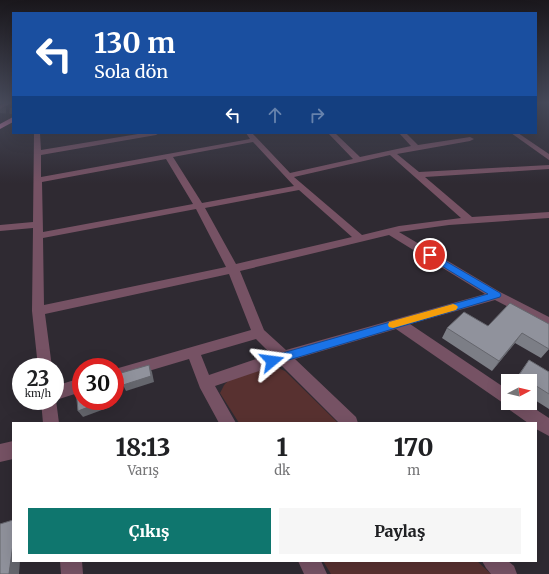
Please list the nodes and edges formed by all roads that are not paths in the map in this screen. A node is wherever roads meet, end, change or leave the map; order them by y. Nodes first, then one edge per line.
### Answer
1 (37, 134) edge
2 (150, 134) edge
3 (332, 134) edge
4 (403, 134) edge
5 (515, 134) edge
6 (251, 137) edge
7 (470, 139) dead end
8 (416, 147) junction
9 (37, 153) junction
10 (392, 153) junction
11 (168, 156) junction
12 (549, 158) edge
13 (358, 160) junction
14 (549, 167) edge
15 (418, 175) junction
16 (288, 176) junction
17 (37, 180) junction
18 (300, 187) junction
19 (199, 206) junction
20 (549, 215) edge
21 (470, 221) junction
22 (38, 224) junction
23 (0, 228) edge
24 (390, 231) junction
25 (38, 236) junction
26 (359, 238) junction
27 (233, 269) junction
28 (496, 295) junction
29 (38, 311) junction
30 (398, 323) junction
31 (549, 323) edge
32 (259, 334) junction
33 (193, 352) junction
34 (44, 358) edge
35 (282, 358) junction
36 (124, 372) edge
37 (205, 383) junction
38 (501, 394) edge
39 (50, 410) edge
40 (523, 410) edge
41 (52, 422) edge
42 (227, 422) edge
43 (349, 422) edge
44 (549, 428) edge
45 (12, 450) edge
46 (0, 453) edge
47 (70, 562) edge
48 (310, 562) edge
49 (494, 562) edge
50 (72, 574) edge
51 (316, 574) edge
52 (506, 574) edge

1 - 9 street
2 - 9 street
3 - 13 street
4 - 8 street
5 - 12 street
6 - 11 street
6 - 16 street
7 - 8 street
8 - 10 street
9 - 17 street
10 - 13 street
10 - 15 street
11 - 17 street
11 - 19 street
13 - 16 street
14 - 15 street
15 - 21 street
16 - 18 street
17 - 22 street
18 - 19 street
18 - 26 street
19 - 25 street
19 - 27 street
20 - 21 street
21 - 24 street
22 - 23 street
22 - 25 street
24 - 26 street
24 - 28 street
25 - 29 street
26 - 27 street
27 - 29 street
27 - 32 street
28 - 30 street
28 - 31 street
29 - 34 street
30 - 35 street
30 - 38 street
32 - 33 street
32 - 35 street
33 - 36 street
33 - 37 street
35 - 37 street
35 - 43 street
37 - 42 street
39 - 41 street
40 - 44 street
45 - 46 street
47 - 50 street
48 - 51 street
49 - 52 street

